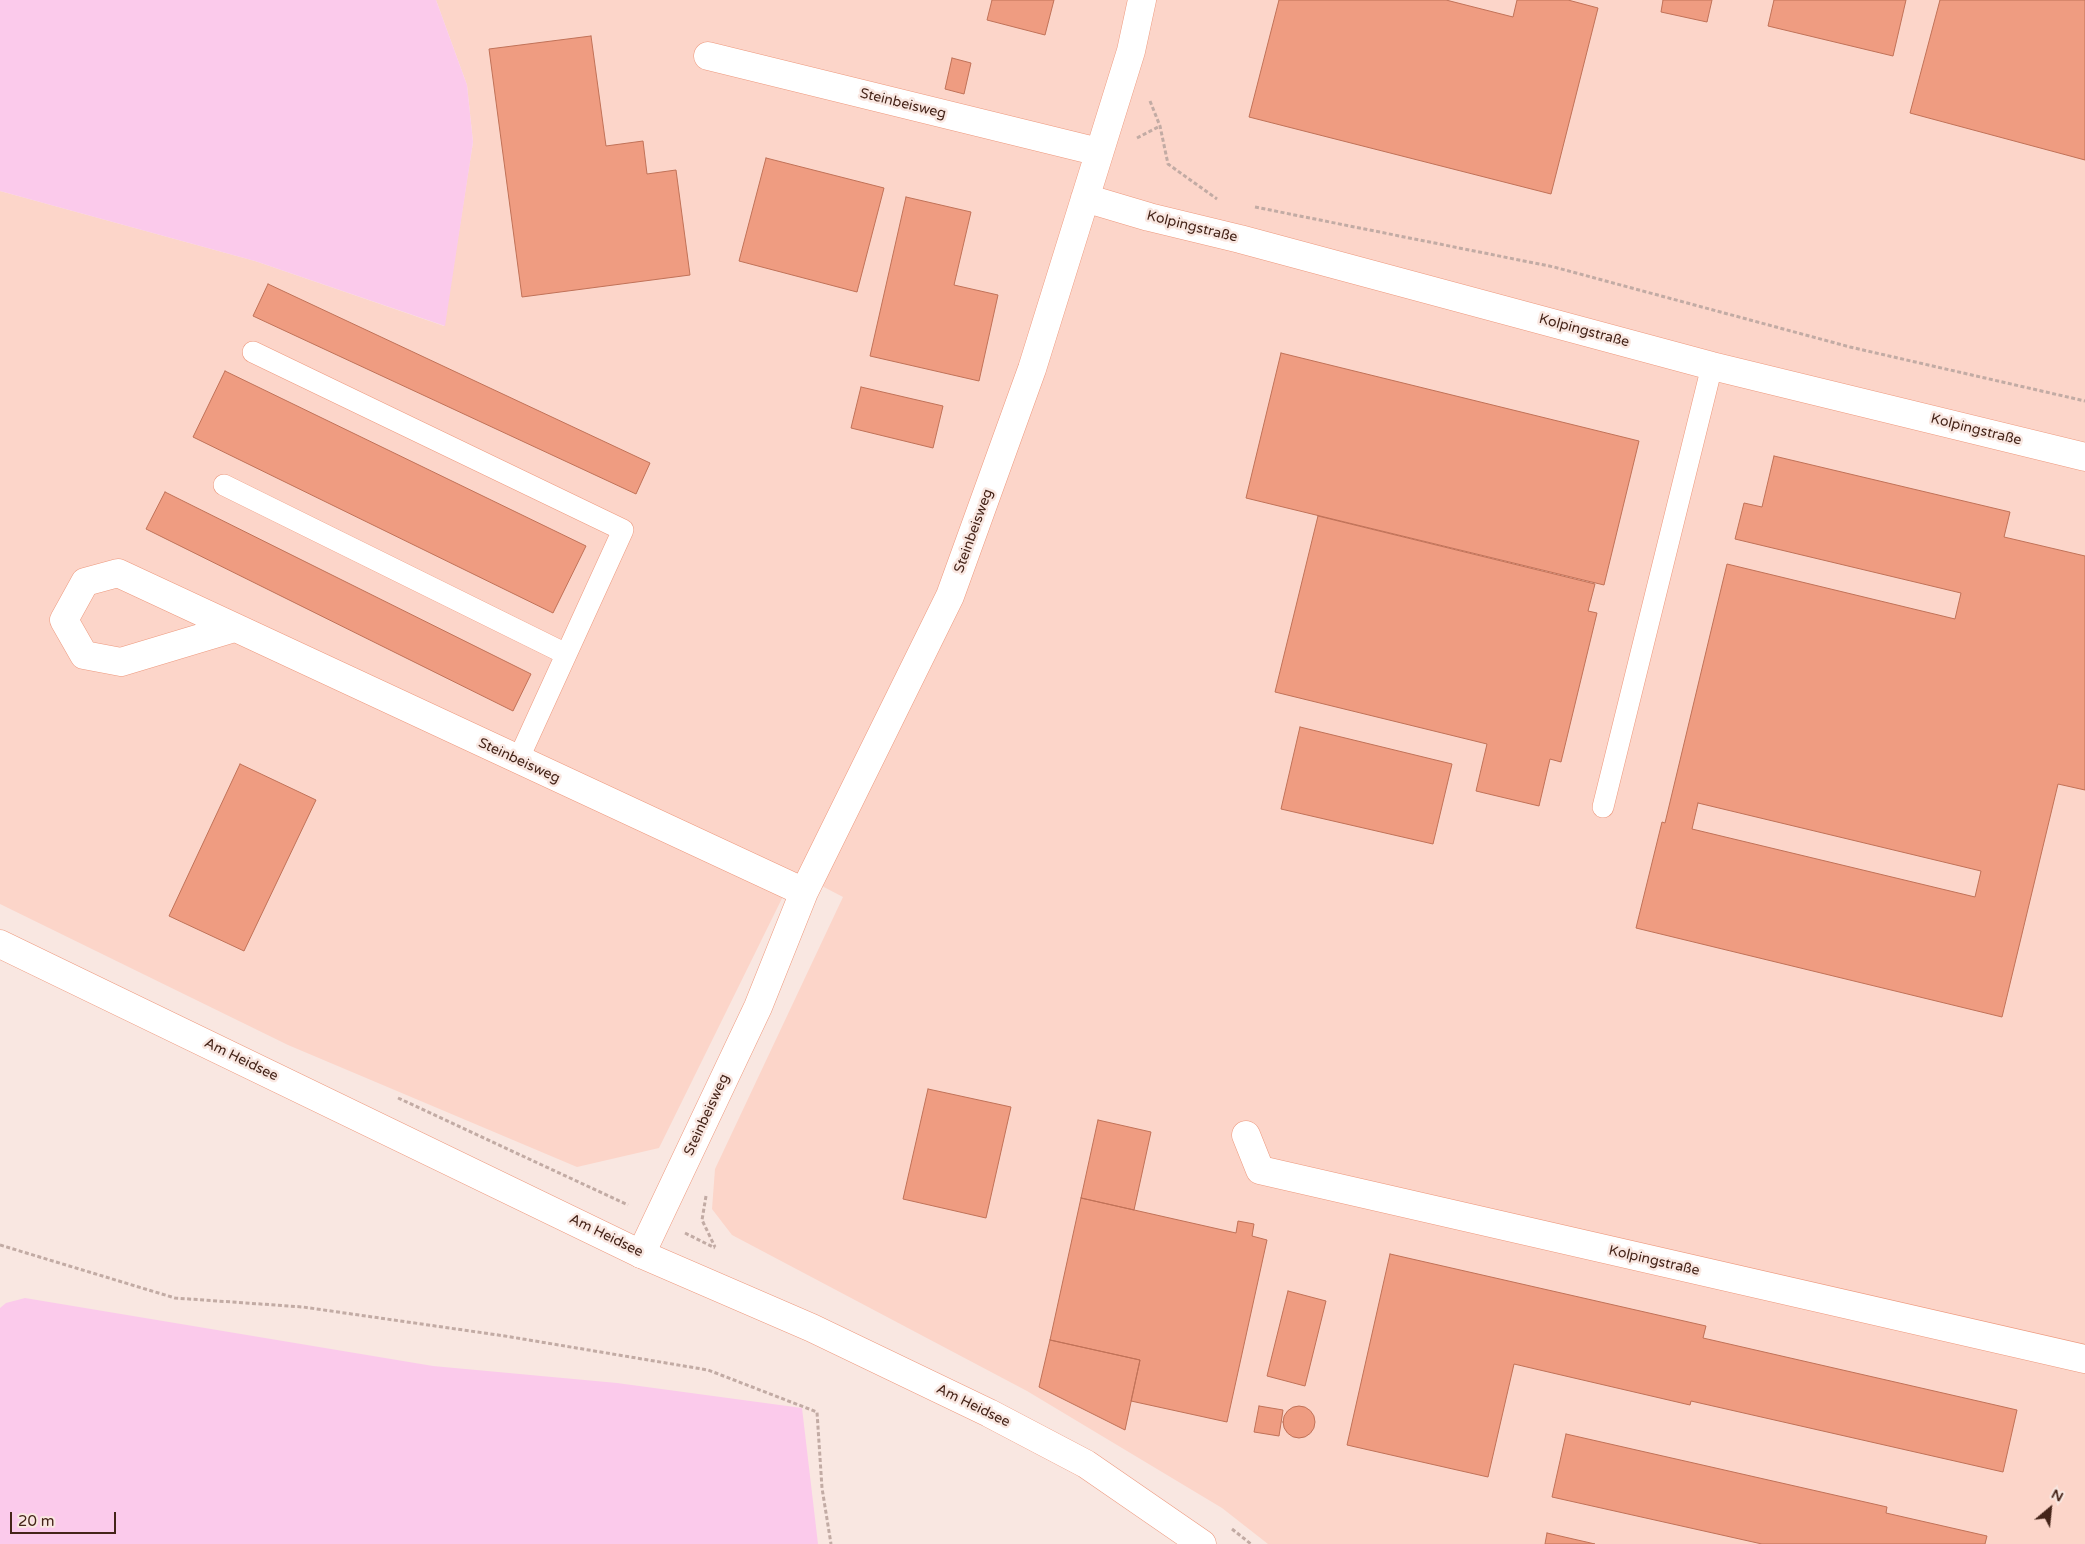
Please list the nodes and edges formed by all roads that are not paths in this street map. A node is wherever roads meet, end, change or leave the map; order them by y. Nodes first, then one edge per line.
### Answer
1 (1142, 0) edge
2 (708, 56) dead end
3 (1099, 152) junction
4 (1085, 198) junction
5 (253, 352) dead end
6 (1712, 366) junction
7 (2085, 457) edge
8 (224, 485) dead end
9 (234, 628) junction
10 (566, 654) junction
11 (518, 760) junction
12 (1603, 807) dead end
13 (804, 892) junction
14 (0, 944) edge
15 (1246, 1135) dead end
16 (641, 1254) junction
17 (2085, 1360) edge
18 (1202, 1544) edge

1 - 3 street, Steinbeisweg
2 - 3 street, Steinbeisweg
3 - 4 street, Steinbeisweg
4 - 6 street, Kolpingstraße
4 - 13 street, Steinbeisweg
5 - 10 lane
6 - 7 street, Kolpingstraße
6 - 12 lane
8 - 10 lane
9 - 9 street, Steinbeisweg
9 - 11 street, Steinbeisweg
10 - 11 lane
11 - 13 street, Steinbeisweg
13 - 16 street, Steinbeisweg
14 - 16 street, Am Heidsee
15 - 17 street, Kolpingstraße
16 - 18 street, Am Heidsee

